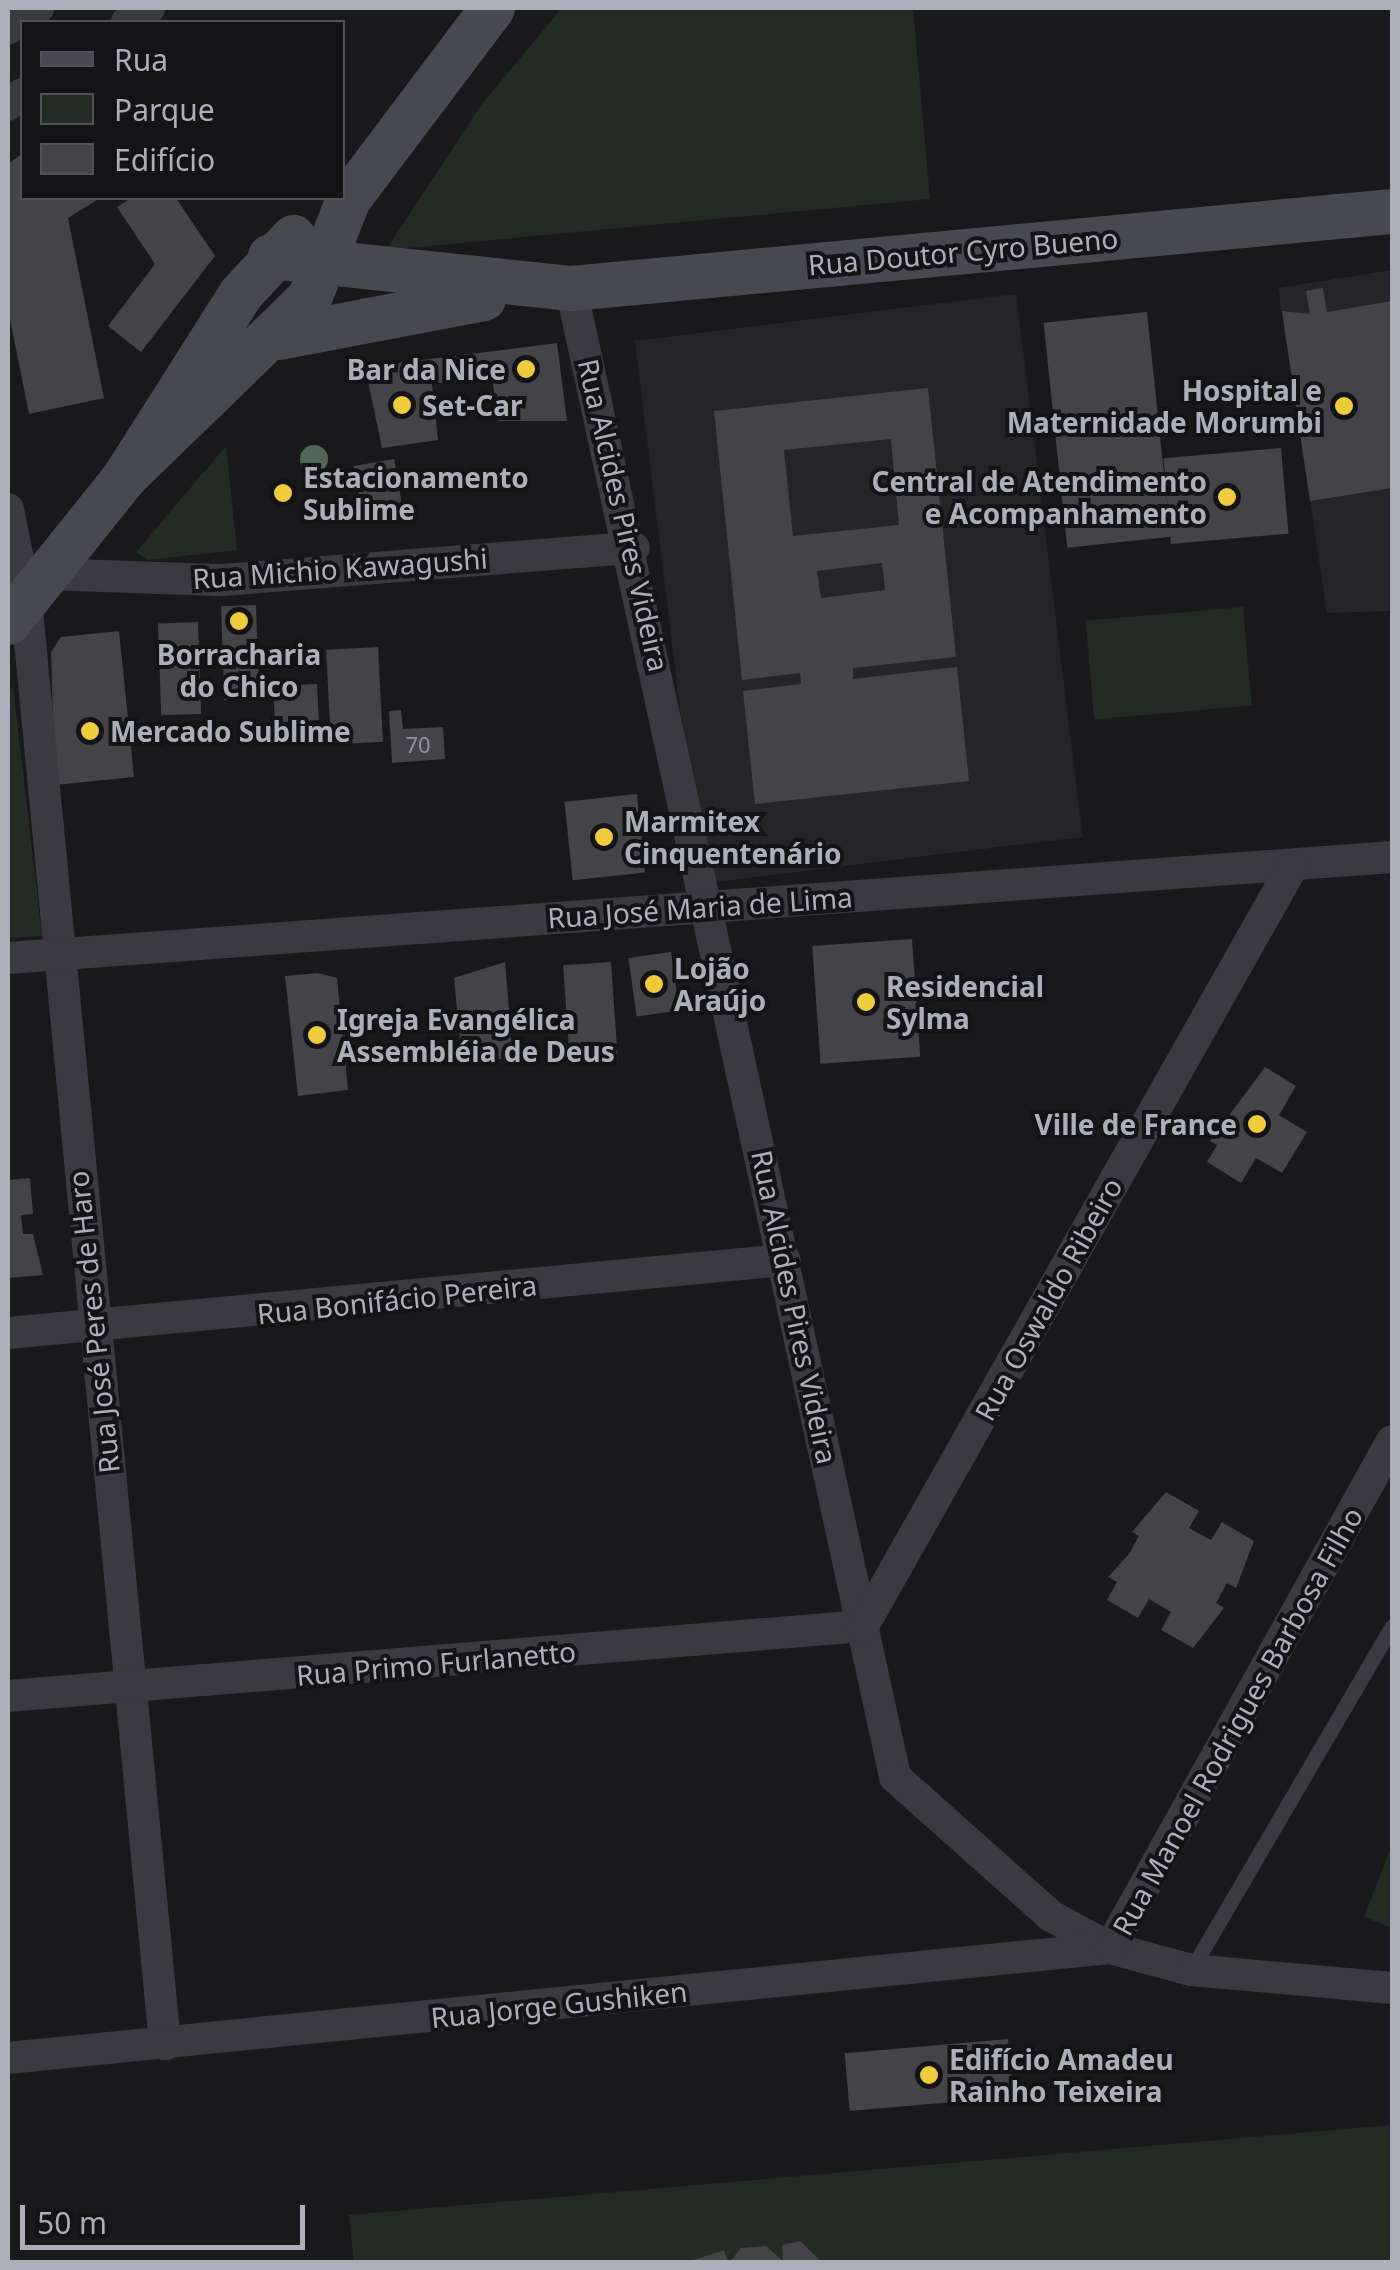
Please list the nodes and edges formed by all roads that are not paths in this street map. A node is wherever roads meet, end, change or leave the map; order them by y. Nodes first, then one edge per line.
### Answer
1 (492, 8) edge
2 (348, 199) junction
3 (1392, 212) edge
4 (270, 256) junction
5 (323, 266) junction
6 (553, 288) junction
7 (240, 294) junction
8 (279, 337) junction
9 (124, 478) junction
10 (8, 509) edge
11 (634, 548) junction
12 (26, 599) edge
13 (1392, 857) edge
14 (1292, 867) junction
15 (710, 906) junction
16 (56, 957) junction
17 (8, 958) edge
18 (786, 1260) junction
19 (93, 1329) junction
20 (8, 1333) edge
21 (1392, 1441) edge
22 (863, 1626) junction
23 (1392, 1626) edge
24 (131, 1689) junction
25 (8, 1696) edge
26 (1110, 1948) junction
27 (1191, 1970) junction
28 (1392, 1988) edge
29 (165, 2044) junction
30 (8, 2058) edge

1 - 2 street
2 - 4 street
2 - 5 street
3 - 6 street, Rua Doutor Cyro Bueno
4 - 5 street, Rua Doutor Cyro Bueno
4 - 7 street
5 - 6 street, Rua Doutor Cyro Bueno
5 - 8 street
6 - 8 street, Rua Doutor Cyro Bueno
6 - 11 street, Rua Alcides Pires Videira
7 - 8 street
7 - 9 street
8 - 9 street
9 - 12 street
10 - 12 street, Rua José Peres de Haro
11 - 12 street, Rua Michio Kawagushi
11 - 15 street, Rua Alcides Pires Videira
12 - 16 street, Rua José Peres de Haro
13 - 14 street, Rua José Maria de Lima
14 - 15 street, Rua José Maria de Lima
14 - 22 street, Rua Oswaldo Ribeiro
15 - 16 street, Rua José Maria de Lima
15 - 18 street, Rua Alcides Pires Videira
16 - 17 street, Rua José Maria de Lima
16 - 19 street, Rua José Peres de Haro
18 - 19 street, Rua Bonifácio Pereira
18 - 22 street, Rua Alcides Pires Videira
19 - 20 street, Rua Bonifácio Pereira
19 - 24 street, Rua José Peres de Haro
21 - 26 street, Rua Manoel Rodrigues Barbosa Filho
22 - 24 street, Rua Primo Furlanetto
22 - 26 street, Rua Alcides Pires Videira
23 - 27 lane
24 - 25 street, Rua Primo Furlanetto
24 - 29 street, Rua José Peres de Haro
26 - 27 street, Rua Alcides Pires Videira
26 - 29 street, Rua Jorge Gushiken
27 - 28 street, Rua Alcides Pires Videira
29 - 30 street, Rua Jorge Gushiken

